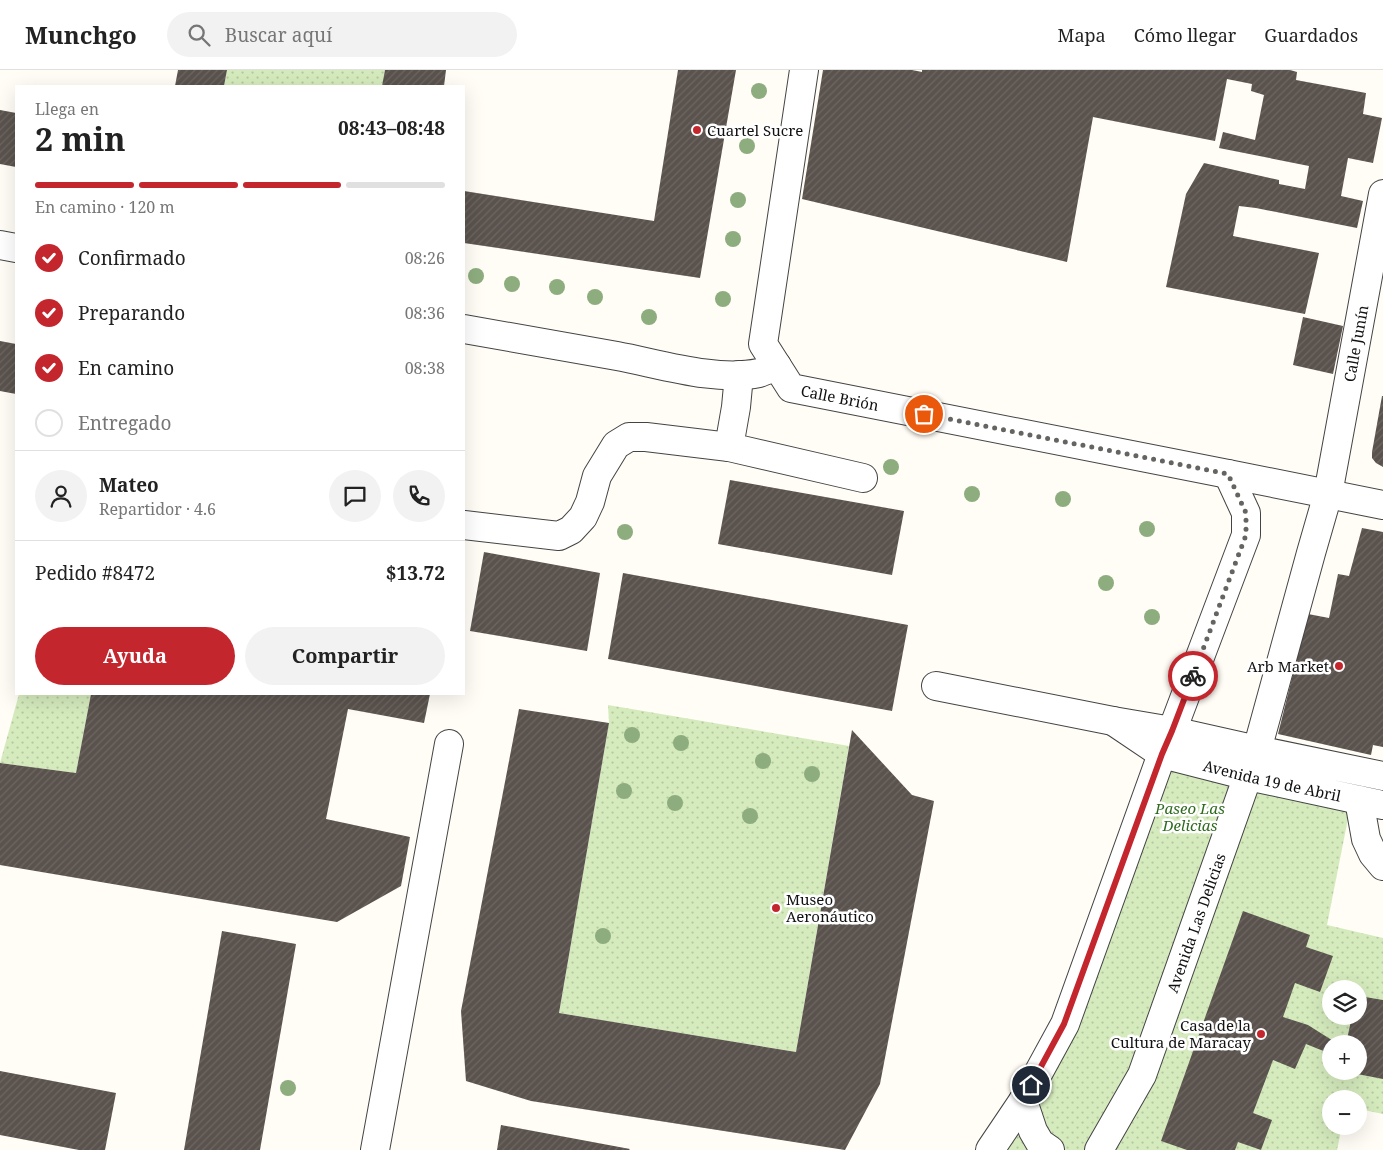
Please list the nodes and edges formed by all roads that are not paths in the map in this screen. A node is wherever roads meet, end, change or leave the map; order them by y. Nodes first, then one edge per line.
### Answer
1 (804, 70) edge
2 (1383, 194) edge
3 (0, 245) edge
4 (15, 248) edge
5 (465, 328) edge
6 (777, 366) junction
7 (739, 376) junction
8 (729, 447) junction
9 (1228, 474) junction
10 (863, 478) dead end
11 (1328, 494) junction
12 (1383, 506) edge
13 (465, 525) edge
14 (936, 686) dead end
15 (1167, 742) junction
16 (449, 744) dead end
17 (1257, 750) junction
18 (1248, 776) junction
19 (1383, 776) edge
20 (1371, 803) edge
21 (1383, 866) edge
22 (1023, 1101) junction
23 (375, 1150) edge
24 (990, 1150) edge
25 (1050, 1150) edge
26 (1099, 1150) edge

1 - 6 street, Calle Brión
2 - 11 street, Calle Junín
3 - 4 street
5 - 7 street
6 - 7 street
6 - 9 street, Calle Brión
7 - 8 street
8 - 10 street
8 - 13 street
9 - 11 street, Calle Brión
9 - 15 street
11 - 12 street, Calle Brión
11 - 17 street
14 - 15 street
15 - 17 street, Avenida 19 de Abril
15 - 18 street, Avenida 19 de Abril
15 - 22 street
16 - 23 street
17 - 18 street, Avenida Las Delicias
17 - 19 street, Avenida 19 de Abril
18 - 20 street, Avenida 19 de Abril
18 - 26 street, Avenida Las Delicias
20 - 21 street
22 - 24 street
22 - 25 street

